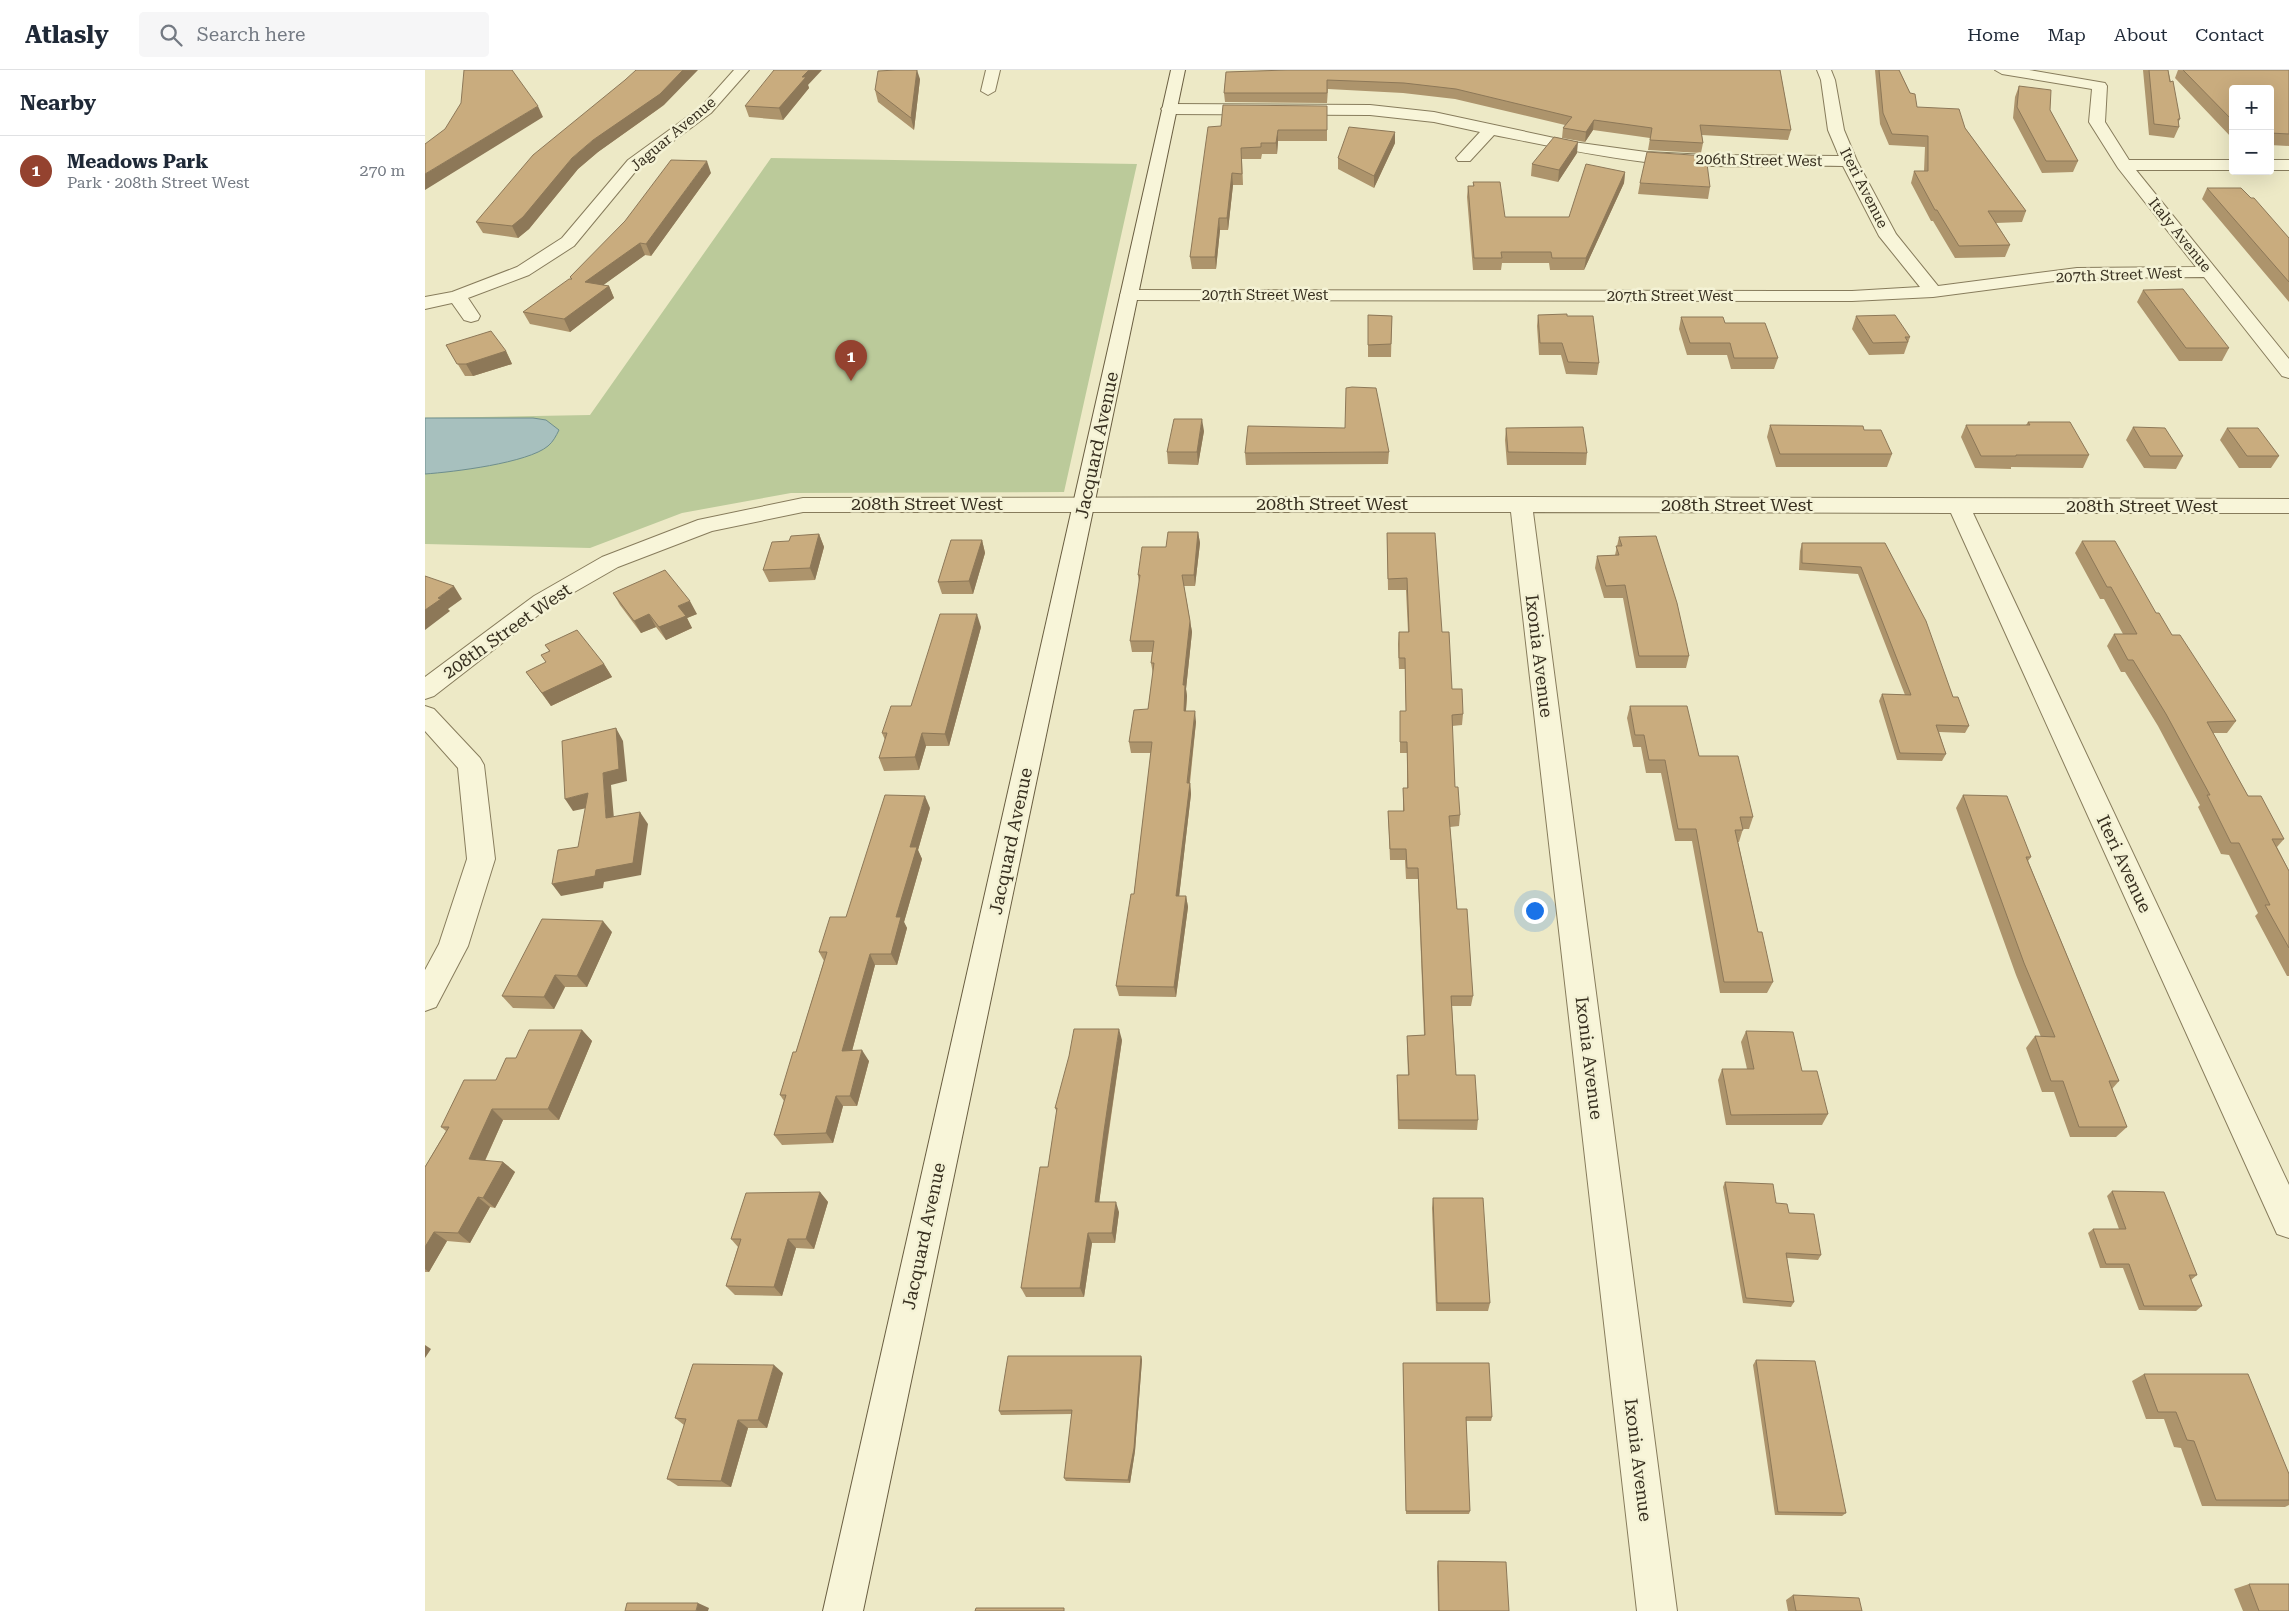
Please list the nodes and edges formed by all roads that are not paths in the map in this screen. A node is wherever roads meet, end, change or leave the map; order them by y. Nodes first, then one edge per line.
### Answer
1 (742, 70) edge
2 (993, 70) edge
3 (1178, 70) edge
4 (1824, 70) edge
5 (2002, 70) edge
6 (988, 91) dead end
7 (1169, 109) junction
8 (1492, 128) junction
9 (1464, 158) dead end
10 (1849, 161) junction
11 (2124, 165) junction
12 (2229, 165) edge
13 (2274, 165) edge
14 (2289, 166) edge
15 (2209, 272) junction
16 (1933, 292) junction
17 (1129, 295) junction
18 (457, 296) junction
19 (425, 303) edge
20 (471, 316) dead end
21 (2289, 372) edge
22 (1084, 504) junction
23 (1521, 504) junction
24 (1959, 506) junction
25 (2289, 506) edge
26 (425, 690) edge
27 (425, 714) edge
28 (425, 998) edge
29 (2289, 1222) edge
30 (843, 1611) edge
31 (1657, 1611) edge

1 - 18 street, Jaguar Avenue
2 - 6 street
3 - 7 street, Jacquard Avenue
4 - 10 street, Iteri Avenue
5 - 11 street, Italy Avenue
7 - 8 street, 206th Street West
7 - 17 street, Jacquard Avenue
8 - 9 street
8 - 10 street, 206th Street West
10 - 16 street, Iteri Avenue
11 - 12 street
11 - 15 street, Italy Avenue
13 - 14 street
15 - 16 street, 207th Street West
15 - 21 street, Italy Avenue
16 - 17 street, 207th Street West
17 - 22 street, Jacquard Avenue
18 - 19 street, Jaguar Avenue
18 - 20 street
22 - 23 street, 208th Street West
22 - 26 street, 208th Street West
22 - 30 street, Jacquard Avenue
23 - 24 street, 208th Street West
23 - 31 street, Ixonia Avenue
24 - 25 street, 208th Street West
24 - 29 street, Iteri Avenue
27 - 28 street

